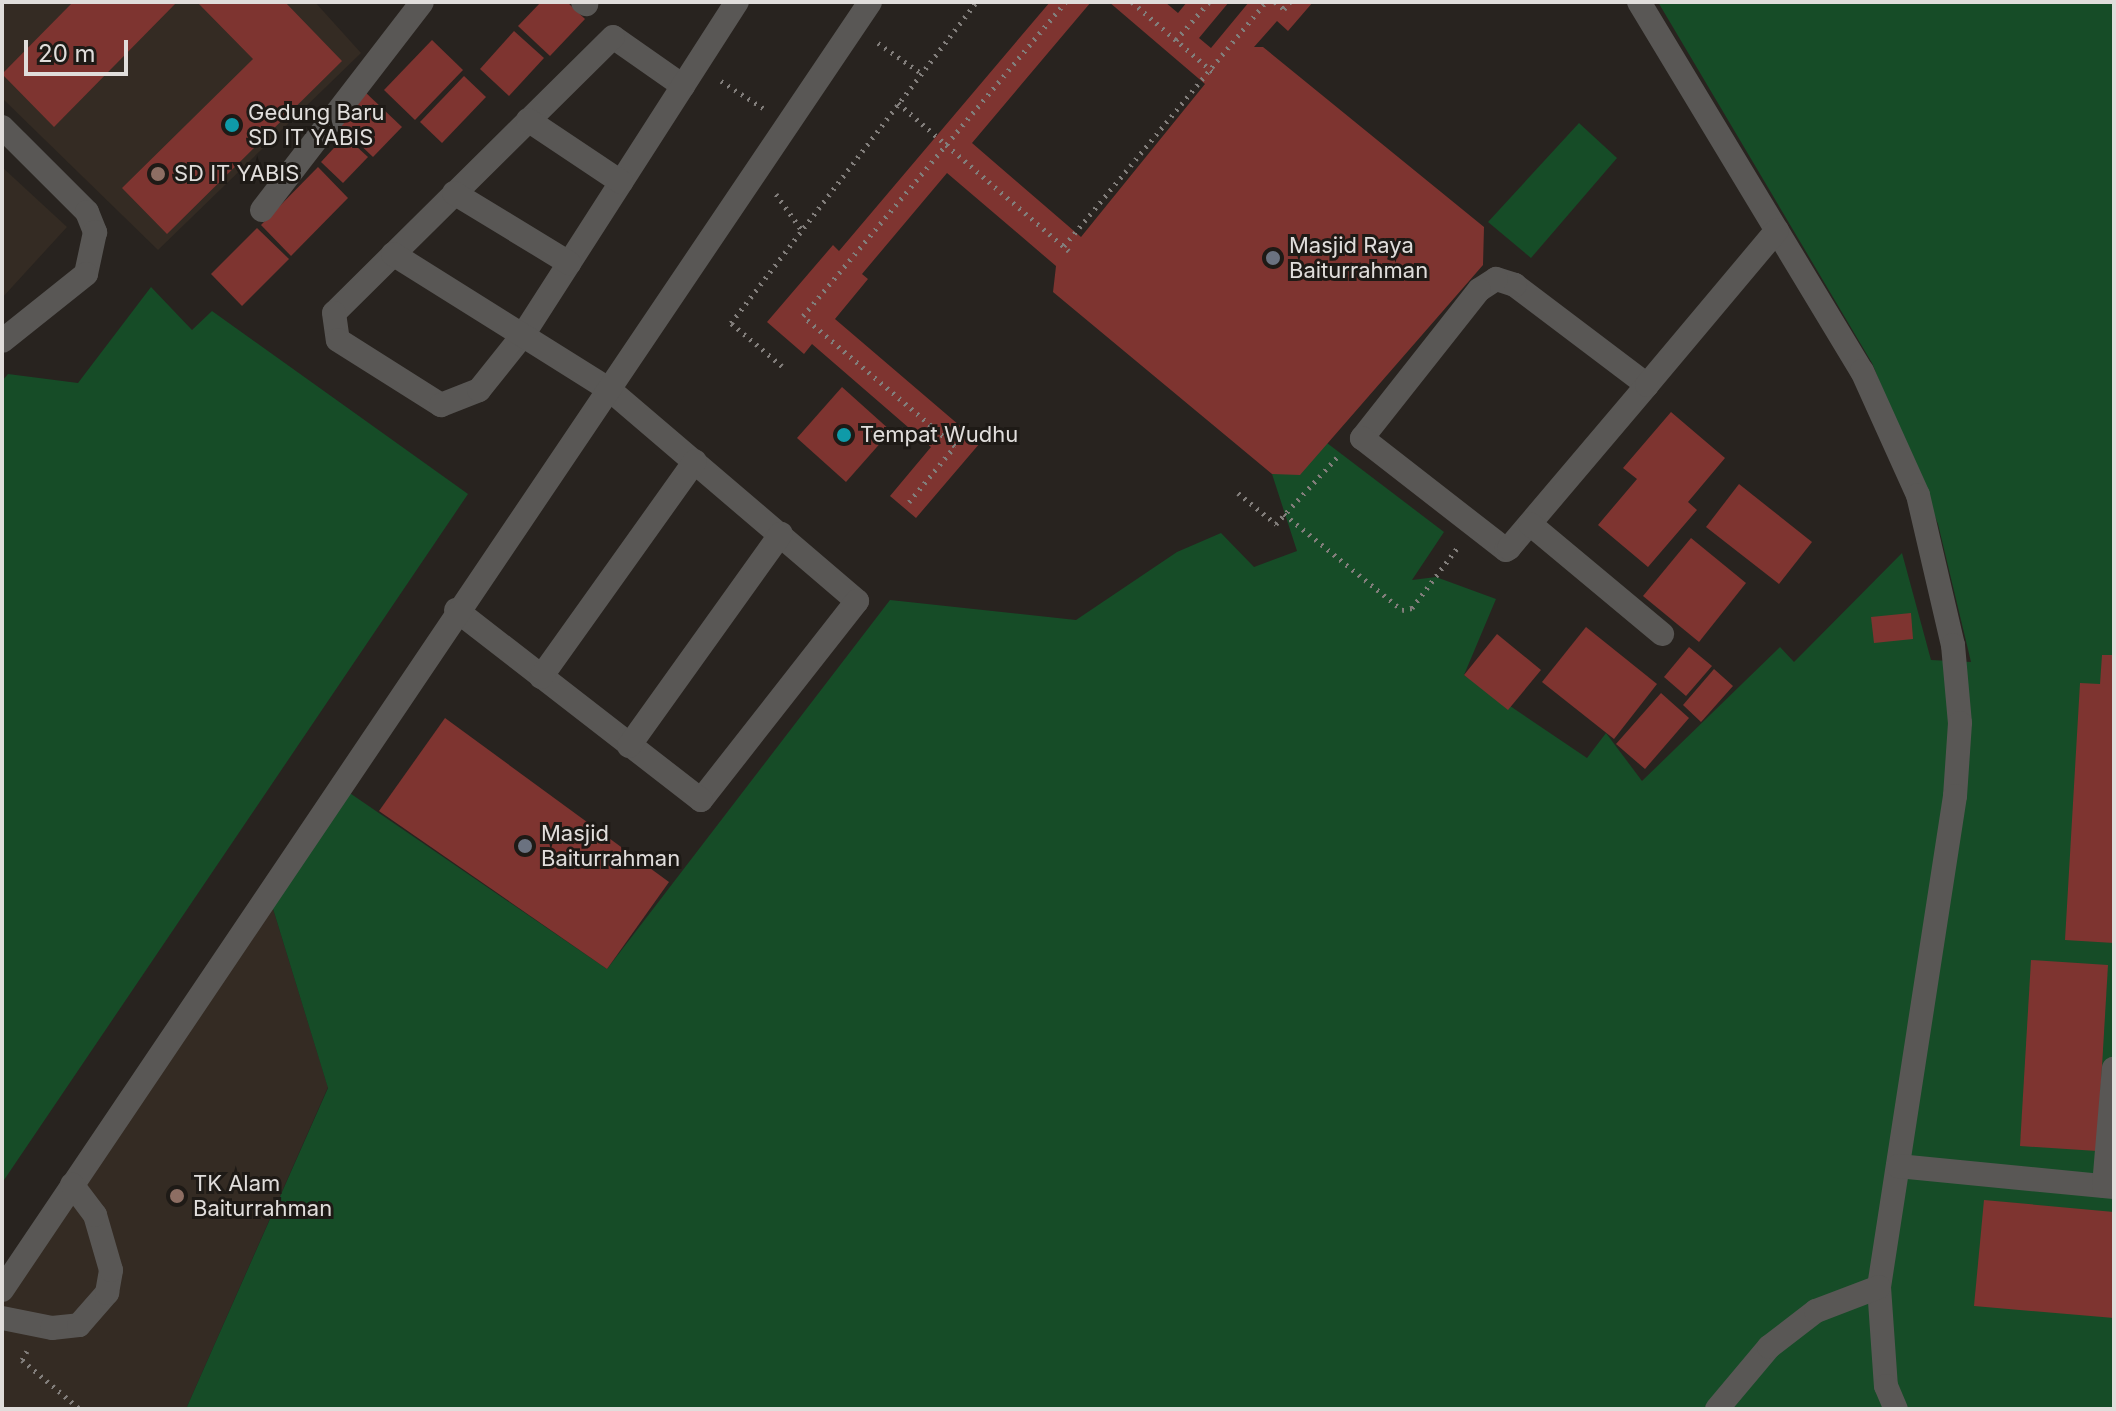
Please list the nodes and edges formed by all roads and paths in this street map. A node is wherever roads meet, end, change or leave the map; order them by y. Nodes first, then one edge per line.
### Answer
1 (422, 2) edge
2 (737, 2) edge
3 (870, 2) edge
4 (976, 2) edge
5 (1066, 2) edge
6 (1132, 2) edge
7 (1209, 2) edge
8 (1266, 2) edge
9 (1275, 2) edge
10 (1290, 2) edge
11 (1639, 2) edge
12 (854, 26) junction
13 (1176, 40) junction
14 (1212, 71) junction
15 (921, 73) junction
16 (683, 86) junction
17 (898, 103) junction
18 (528, 120) junction
19 (2, 127) edge
20 (947, 145) junction
21 (752, 177) junction
22 (621, 182) junction
23 (454, 193) junction
24 (262, 210) dead end
25 (801, 229) junction
26 (1777, 230) junction
27 (393, 254) junction
28 (569, 263) junction
29 (523, 335) junction
30 (2, 341) edge
31 (782, 366) dead end
32 (1647, 385) junction
33 (610, 390) junction
34 (1362, 438) junction
35 (695, 461) junction
36 (1238, 493) dead end
37 (909, 502) dead end
38 (1284, 514) junction
39 (1530, 524) junction
40 (781, 534) junction
41 (1460, 545) dead end
42 (456, 610) junction
43 (1662, 634) dead end
44 (541, 677) junction
45 (629, 746) junction
46 (2114, 1068) edge
47 (1898, 1166) junction
48 (72, 1185) junction
49 (2109, 1186) edge
50 (1879, 1287) junction
51 (2, 1290) edge
52 (2, 1318) edge
53 (41, 1326) junction
54 (80, 1409) edge
55 (1717, 1409) edge
56 (1896, 1409) edge

1 - 24 street
2 - 16 street
3 - 12 street
4 - 15 path
5 - 20 path
6 - 13 path
7 - 13 path
8 - 14 path
9 - 10 path
11 - 26 street
12 - 15 path
12 - 21 street
13 - 14 path
14 - 20 path
15 - 17 path
16 - 18 street
16 - 22 street
17 - 20 path
17 - 25 path
18 - 22 street
18 - 23 street
19 - 30 street
20 - 37 path
21 - 25 path
21 - 33 street
22 - 28 street
23 - 27 street
23 - 28 street
25 - 31 path
26 - 32 street
26 - 47 street
27 - 29 street
27 - 29 street
28 - 29 street
29 - 33 street
32 - 34 street
32 - 39 street
33 - 35 street
33 - 42 street
34 - 38 path
34 - 39 street
35 - 40 street
35 - 44 street
36 - 38 path
38 - 41 path
39 - 43 street
40 - 45 street
40 - 45 street
42 - 44 street
42 - 48 street
44 - 45 street
46 - 49 street
47 - 49 street
47 - 50 street
48 - 51 street
48 - 53 street
50 - 55 street
50 - 56 street
52 - 53 street
53 - 54 path

